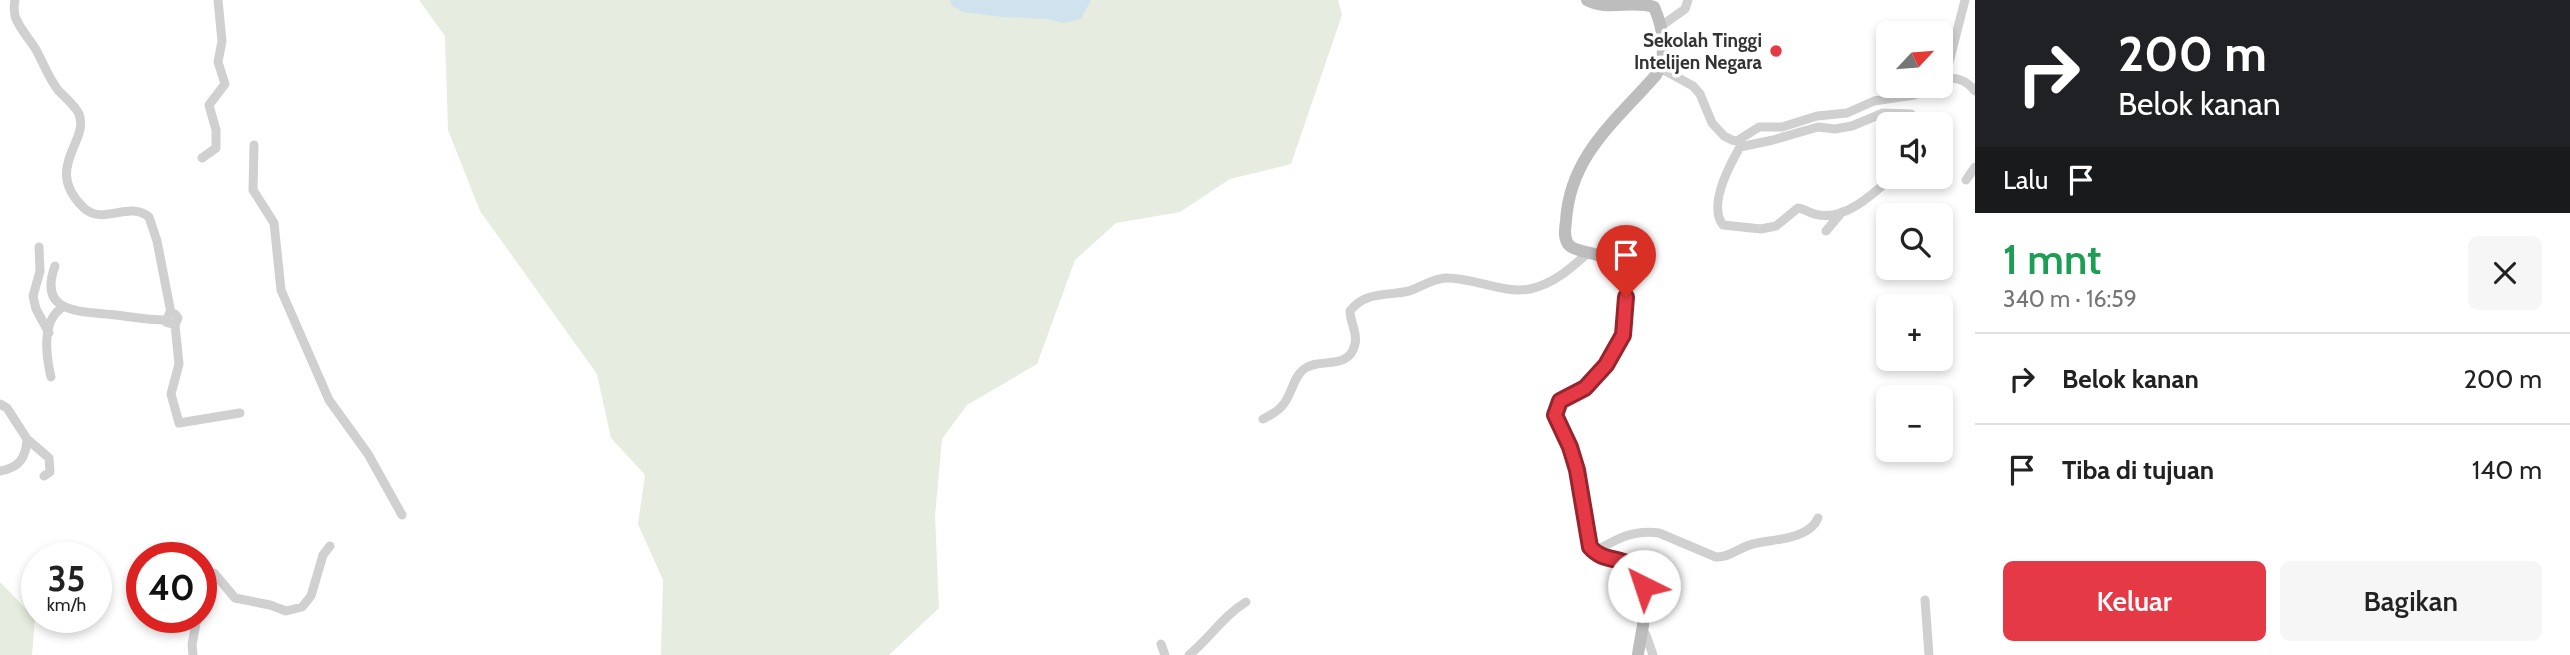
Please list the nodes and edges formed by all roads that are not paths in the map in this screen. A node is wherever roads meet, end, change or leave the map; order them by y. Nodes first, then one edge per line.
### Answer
1 (15, 0) edge
2 (218, 0) edge
3 (1587, 0) edge
4 (1688, 0) edge
5 (1965, 0) edge
6 (1661, 26) junction
7 (1953, 43) edge
8 (1660, 68) junction
9 (1953, 80) edge
10 (1975, 91) edge
11 (1894, 98) edge
12 (1876, 117) edge
13 (1739, 144) junction
14 (254, 145) dead end
15 (202, 158) dead end
16 (1975, 167) edge
17 (1966, 180) dead end
18 (1879, 189) edge
19 (1843, 210) junction
20 (1826, 231) dead end
21 (39, 247) dead end
22 (1588, 253) junction
23 (55, 266) dead end
24 (62, 307) junction
25 (170, 319) junction
26 (48, 333) junction
27 (51, 377) dead end
28 (0, 404) edge
29 (240, 413) dead end
30 (1263, 419) dead end
31 (27, 439) junction
32 (0, 471) edge
33 (44, 476) dead end
34 (402, 515) dead end
35 (1818, 518) dead end
36 (330, 547) dead end
37 (1594, 552) junction
38 (217, 577) edge
39 (1925, 600) dead end
40 (1246, 602) dead end
41 (1642, 629) junction
42 (194, 633) edge
43 (1161, 644) dead end
44 (193, 655) edge
45 (1165, 655) edge
46 (1189, 655) edge
47 (1638, 655) edge
48 (1653, 655) edge
49 (1929, 655) edge

1 - 25 street
2 - 15 street
3 - 6 street
4 - 6 street
5 - 7 street
6 - 8 street
8 - 13 street
8 - 22 street
9 - 10 street
11 - 13 street
12 - 13 street
13 - 19 street
14 - 34 street
16 - 17 street
18 - 19 street
19 - 20 street
21 - 26 street
22 - 30 street
22 - 37 street
23 - 24 street
24 - 25 street
24 - 26 street
25 - 29 street
26 - 27 street
28 - 31 street
31 - 32 street
31 - 33 street
35 - 37 street
36 - 38 street
37 - 41 street
39 - 49 street
40 - 46 street
41 - 47 street
41 - 48 street
42 - 44 street
43 - 45 street

